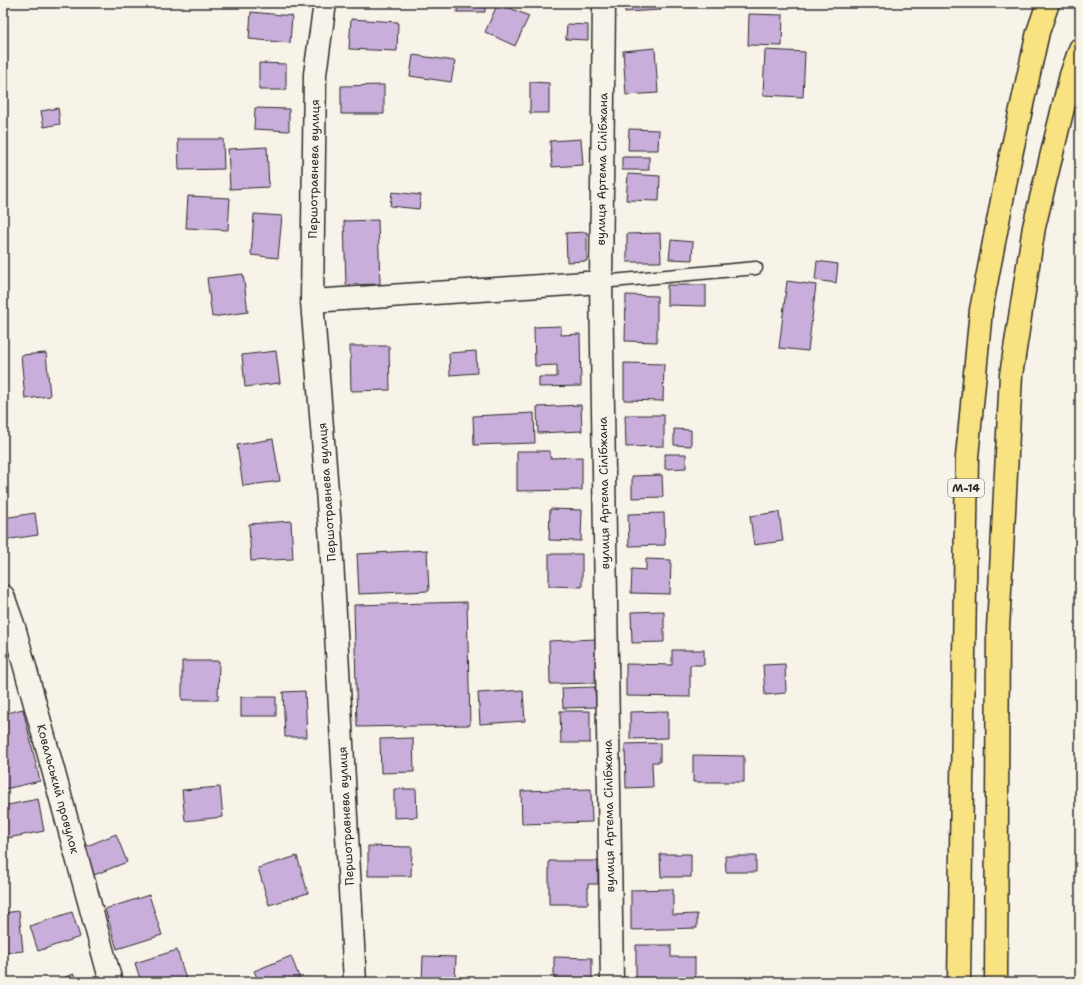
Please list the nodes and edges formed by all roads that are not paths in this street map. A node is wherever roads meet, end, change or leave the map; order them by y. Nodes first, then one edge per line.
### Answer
1 (325, 3) edge
2 (604, 3) edge
3 (1048, 3) edge
4 (1080, 49) edge
5 (756, 268) dead end
6 (601, 282) junction
7 (312, 301) junction
8 (3, 596) edge
9 (111, 982) edge
10 (355, 982) edge
11 (612, 982) edge
12 (959, 982) edge
13 (996, 982) edge

1 - 7 street, Першотравнева вулиця
2 - 6 street, вулиця Артема Сілібжана
3 - 12 highway, М-14
4 - 13 highway
5 - 6 lane
6 - 7 street
6 - 11 street, вулиця Артема Сілібжана
7 - 10 street, Першотравнева вулиця
8 - 9 street, Ковальський провулок

